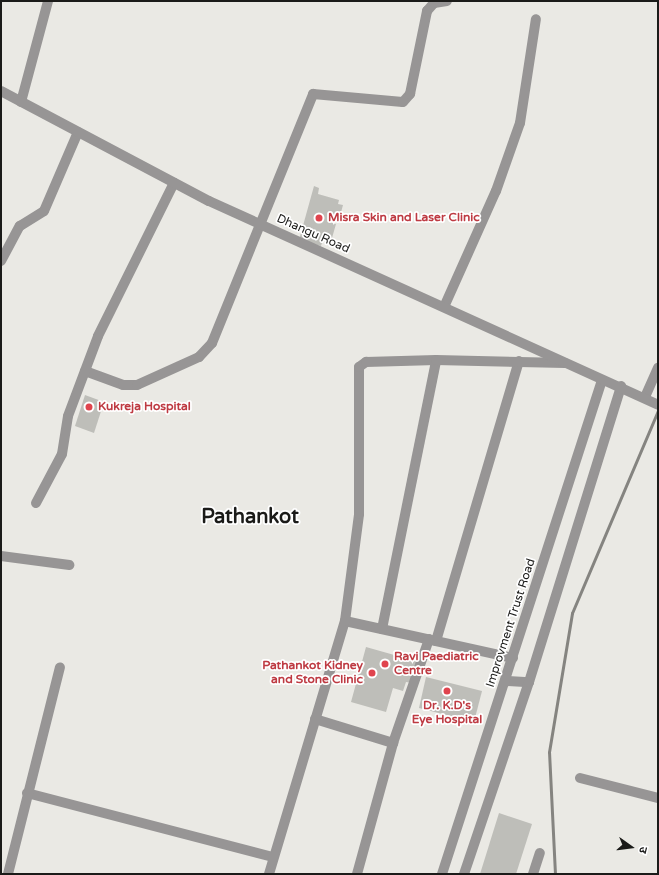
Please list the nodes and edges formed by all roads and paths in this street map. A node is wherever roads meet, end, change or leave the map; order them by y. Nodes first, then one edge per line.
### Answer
1 (48, 1) edge
2 (447, 1) edge
3 (536, 19) dead end
4 (1, 91) edge
5 (21, 102) junction
6 (78, 132) junction
7 (174, 183) junction
8 (262, 225) junction
9 (1, 261) edge
10 (444, 307) junction
11 (436, 360) junction
12 (519, 361) junction
13 (567, 363) junction
14 (658, 368) edge
15 (85, 370) junction
16 (602, 380) junction
17 (621, 386) junction
18 (645, 397) junction
19 (658, 405) edge
20 (36, 503) dead end
21 (1, 556) edge
22 (69, 565) dead end
23 (346, 621) junction
24 (382, 629) junction
25 (433, 640) junction
26 (513, 658) junction
27 (60, 667) dead end
28 (507, 681) junction
29 (530, 682) junction
30 (315, 719) junction
31 (393, 743) junction
32 (580, 778) dead end
33 (27, 793) junction
34 (658, 798) edge
35 (540, 853) dead end
36 (272, 857) junction
37 (8, 874) edge
38 (268, 874) edge
39 (357, 874) edge
40 (442, 874) edge
41 (464, 874) edge
42 (533, 874) edge

1 - 5 street
2 - 8 street
3 - 10 street
4 - 5 street, Dhangu Road
5 - 6 street, Dhangu Road
6 - 7 street, Dhangu Road
6 - 9 street
7 - 8 street, Dhangu Road
7 - 15 street
8 - 10 street, Dhangu Road
8 - 15 street
10 - 13 street, Dhangu Road
11 - 12 street
11 - 23 street
11 - 24 street
12 - 13 street
12 - 25 street
13 - 16 street, Dhangu Road
14 - 18 street
15 - 20 street
16 - 17 street, Dhangu Road
16 - 26 street, Improvment Trust Road
17 - 18 street, Dhangu Road
17 - 29 street
18 - 19 street, Dhangu Road
21 - 22 street
23 - 24 street
23 - 30 street
24 - 25 street
25 - 26 street
25 - 31 street
26 - 28 street, Improvment Trust Road
27 - 33 street
28 - 29 street
28 - 40 street, Improvment Trust Road
29 - 41 street
30 - 31 street
30 - 36 street
31 - 39 street
32 - 34 street
33 - 36 street
33 - 37 street
35 - 42 street
36 - 38 street

